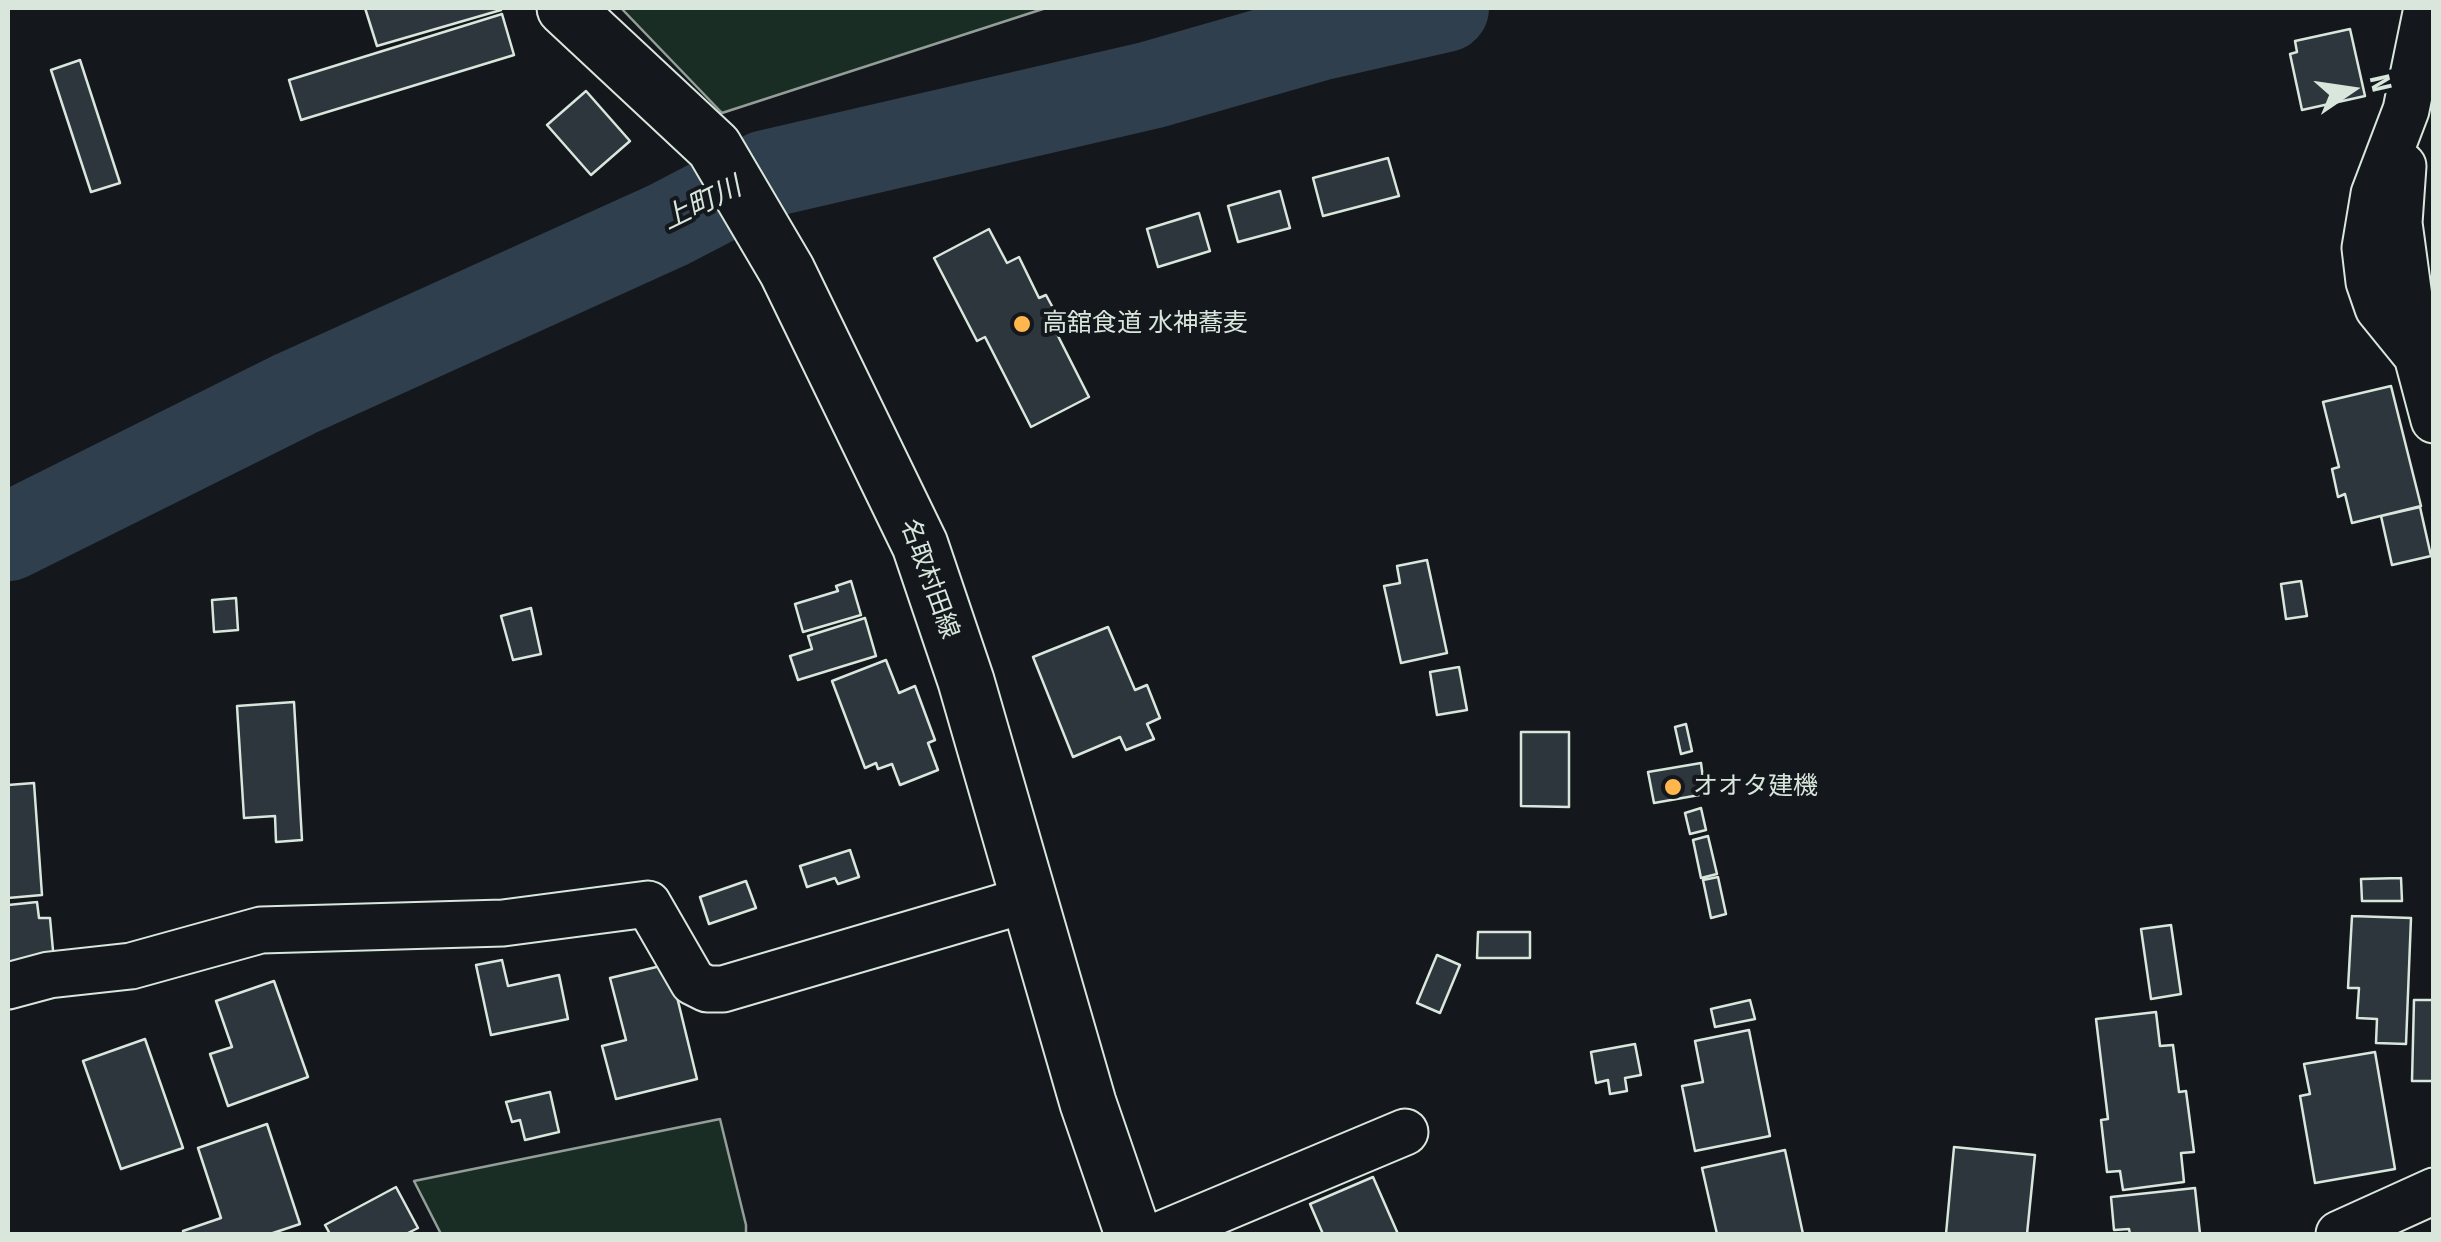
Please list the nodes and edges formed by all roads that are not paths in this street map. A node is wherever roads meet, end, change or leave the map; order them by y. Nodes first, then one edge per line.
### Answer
1 (564, 8) edge
2 (2428, 8) edge
3 (2434, 420) edge
4 (1030, 899) junction
5 (8, 986) edge
6 (1405, 1132) dead end
7 (2434, 1191) edge
8 (1133, 1234) edge
9 (1162, 1234) edge
10 (2339, 1234) edge

1 - 4 main road, 名取村田線
2 - 3 street
4 - 5 street
4 - 8 main road, 名取村田線
6 - 9 street
7 - 10 street

